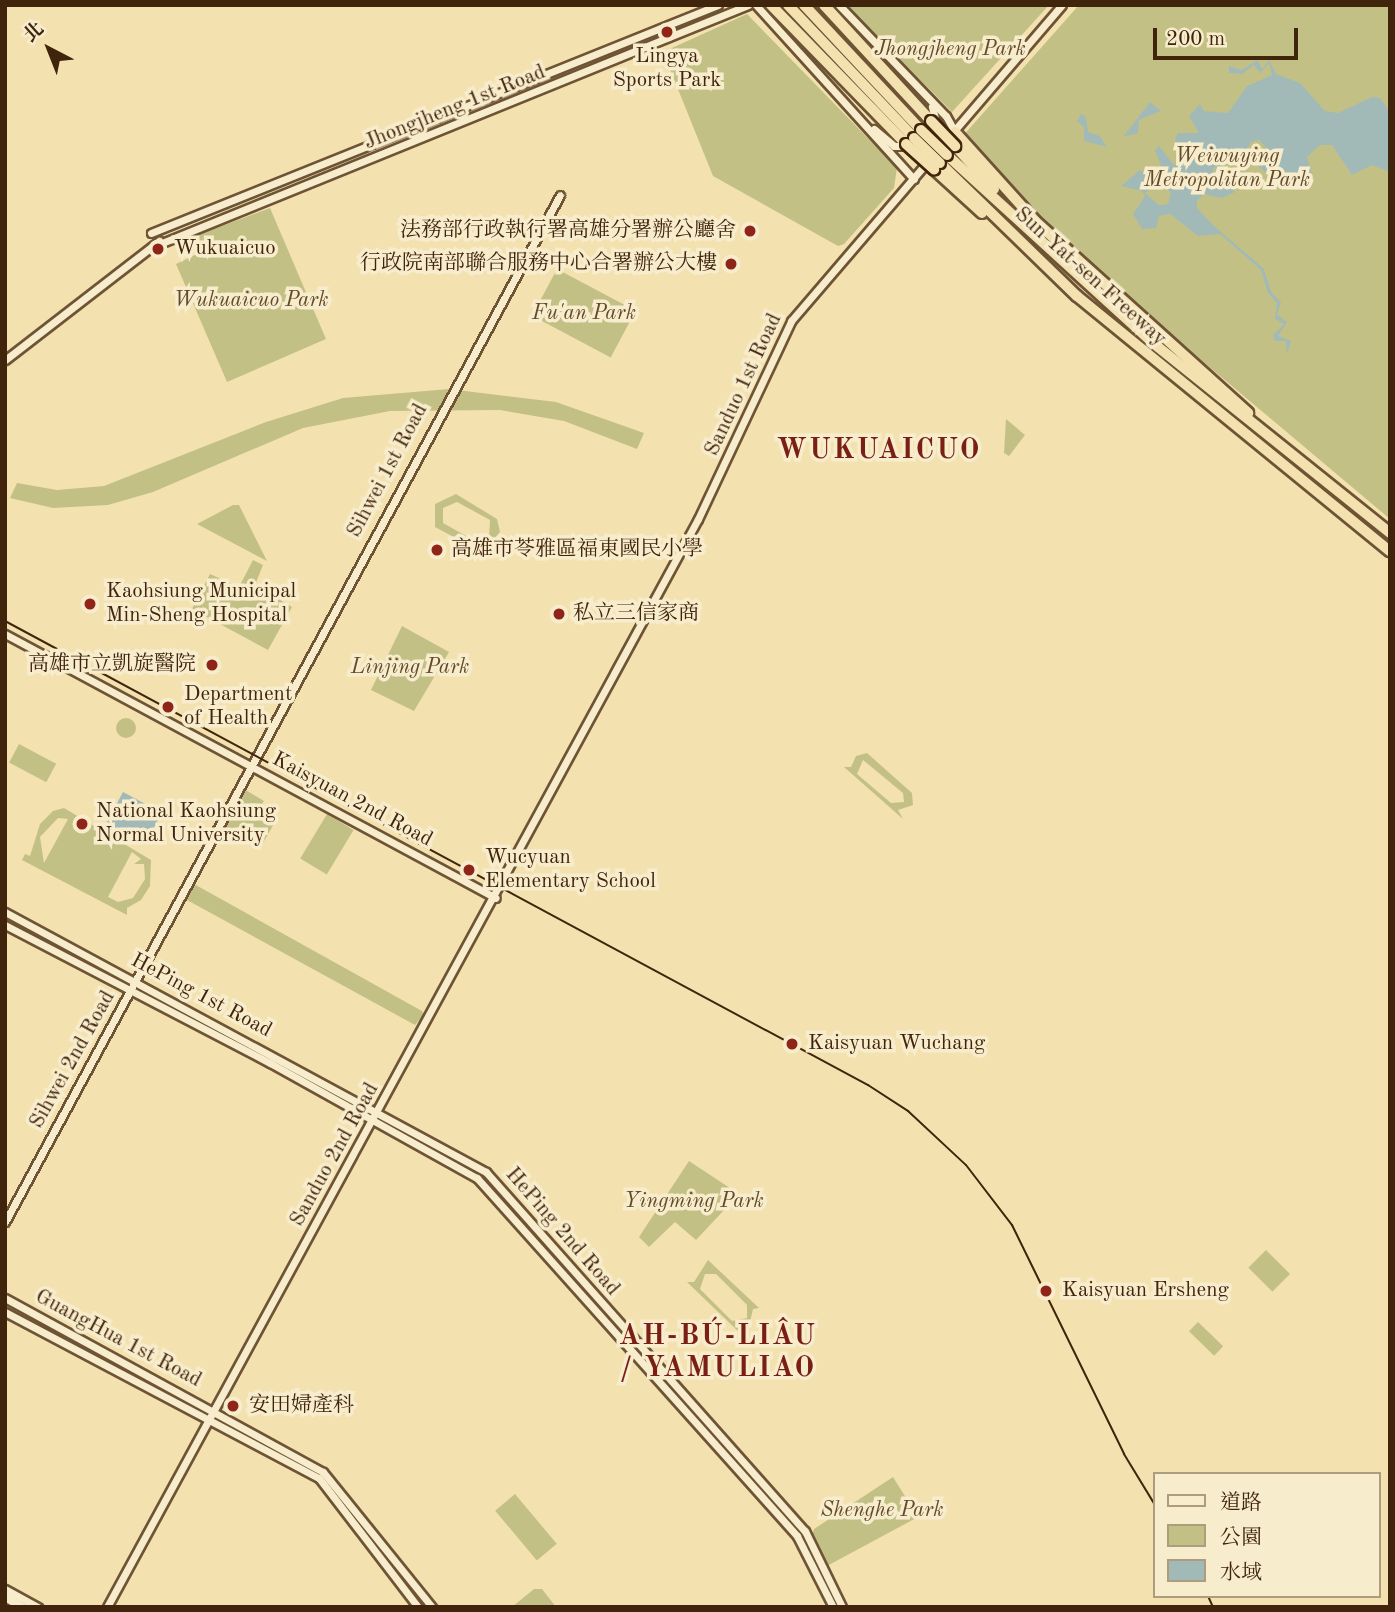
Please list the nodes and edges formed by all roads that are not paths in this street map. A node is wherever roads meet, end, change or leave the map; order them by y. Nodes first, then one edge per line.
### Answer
1 (718, 5) edge
2 (748, 5) edge
3 (755, 5) edge
4 (771, 5) edge
5 (804, 5) edge
6 (824, 5) edge
7 (839, 5) edge
8 (1062, 5) edge
9 (789, 6) edge
10 (918, 90) junction
11 (841, 97) junction
12 (955, 132) junction
13 (914, 137) junction
14 (940, 162) junction
15 (914, 179) junction
16 (560, 195) dead end
17 (170, 226) junction
18 (151, 233) dead end
19 (174, 238) junction
20 (157, 245) dead end
21 (1153, 342) junction
22 (5, 355) edge
23 (5, 360) edge
24 (1313, 473) junction
25 (1390, 533) edge
26 (1386, 549) edge
27 (5, 635) edge
28 (589, 718) joint
29 (253, 766) junction
30 (496, 898) junction
31 (5, 912) edge
32 (5, 925) edge
33 (136, 981) junction
34 (131, 990) junction
35 (380, 1112) junction
36 (375, 1120) junction
37 (5, 1222) edge
38 (5, 1298) edge
39 (5, 1312) edge
40 (212, 1415) junction
41 (5, 1589) edge
42 (5, 1597) edge
43 (837, 1605) edge
44 (22, 1607) edge
45 (38, 1607) edge
46 (107, 1607) edge
47 (418, 1607) edge
48 (432, 1607) edge

1 - 17 street, Jhongjheng 1st Road
2 - 19 street, Jhongjheng 1st Road
3 - 11 street
4 - 13 highway
5 - 13 highway, Sun Yat-sen Freeway
6 - 21 highway, bridge
7 - 10 street
8 - 12 street, Sanduo 1st Road
9 - 13 highway, Sun Yat-sen Freeway
10 - 11 street
10 - 12 street
11 - 15 street
12 - 15 street, Sanduo 1st Road
12 - 24 highway
13 - 14 highway, Sun Yat-sen Freeway, bridge
14 - 21 highway, Sun Yat-sen Freeway
14 - 26 highway, Sun Yat-sen Freeway
15 - 28 street, Sanduo 1st Road
16 - 29 street, Sihwei 1st Road
17 - 18 street, Jhongjheng 1st Road
17 - 22 street, Jhongjheng 1st Road
19 - 20 street, Jhongjheng 1st Road
19 - 23 street, Jhongjheng 1st Road
21 - 24 highway, Sun Yat-sen Freeway
24 - 25 highway, Sun Yat-sen Freeway
27 - 29 street, Kaisyuan 2nd Road
28 - 30 street, Sanduo 2nd Road
29 - 30 street, Kaisyuan 2nd Road
29 - 33 street, Sihwei 2nd Road
30 - 35 street, Sanduo 2nd Road
31 - 33 street, HePing 1st Road
32 - 34 street, HePing 1st Road
33 - 34 street, Sihwei 2nd Road
33 - 35 street, HePing 1st Road
34 - 36 street, HePing 1st Road
34 - 37 street, Sihwei 2nd Road
35 - 36 street, Sanduo 2nd Road
35 - 43 street, HePing 2nd Road
36 - 40 street, Sanduo 2nd Road
36 - 43 street, HePing 2nd Road
38 - 40 street, GuangHua 1st Road
39 - 40 street, GuangHua 1st Road
40 - 46 street, Sanduo 2nd Road
40 - 47 street
40 - 48 street
41 - 45 street
42 - 44 main road

